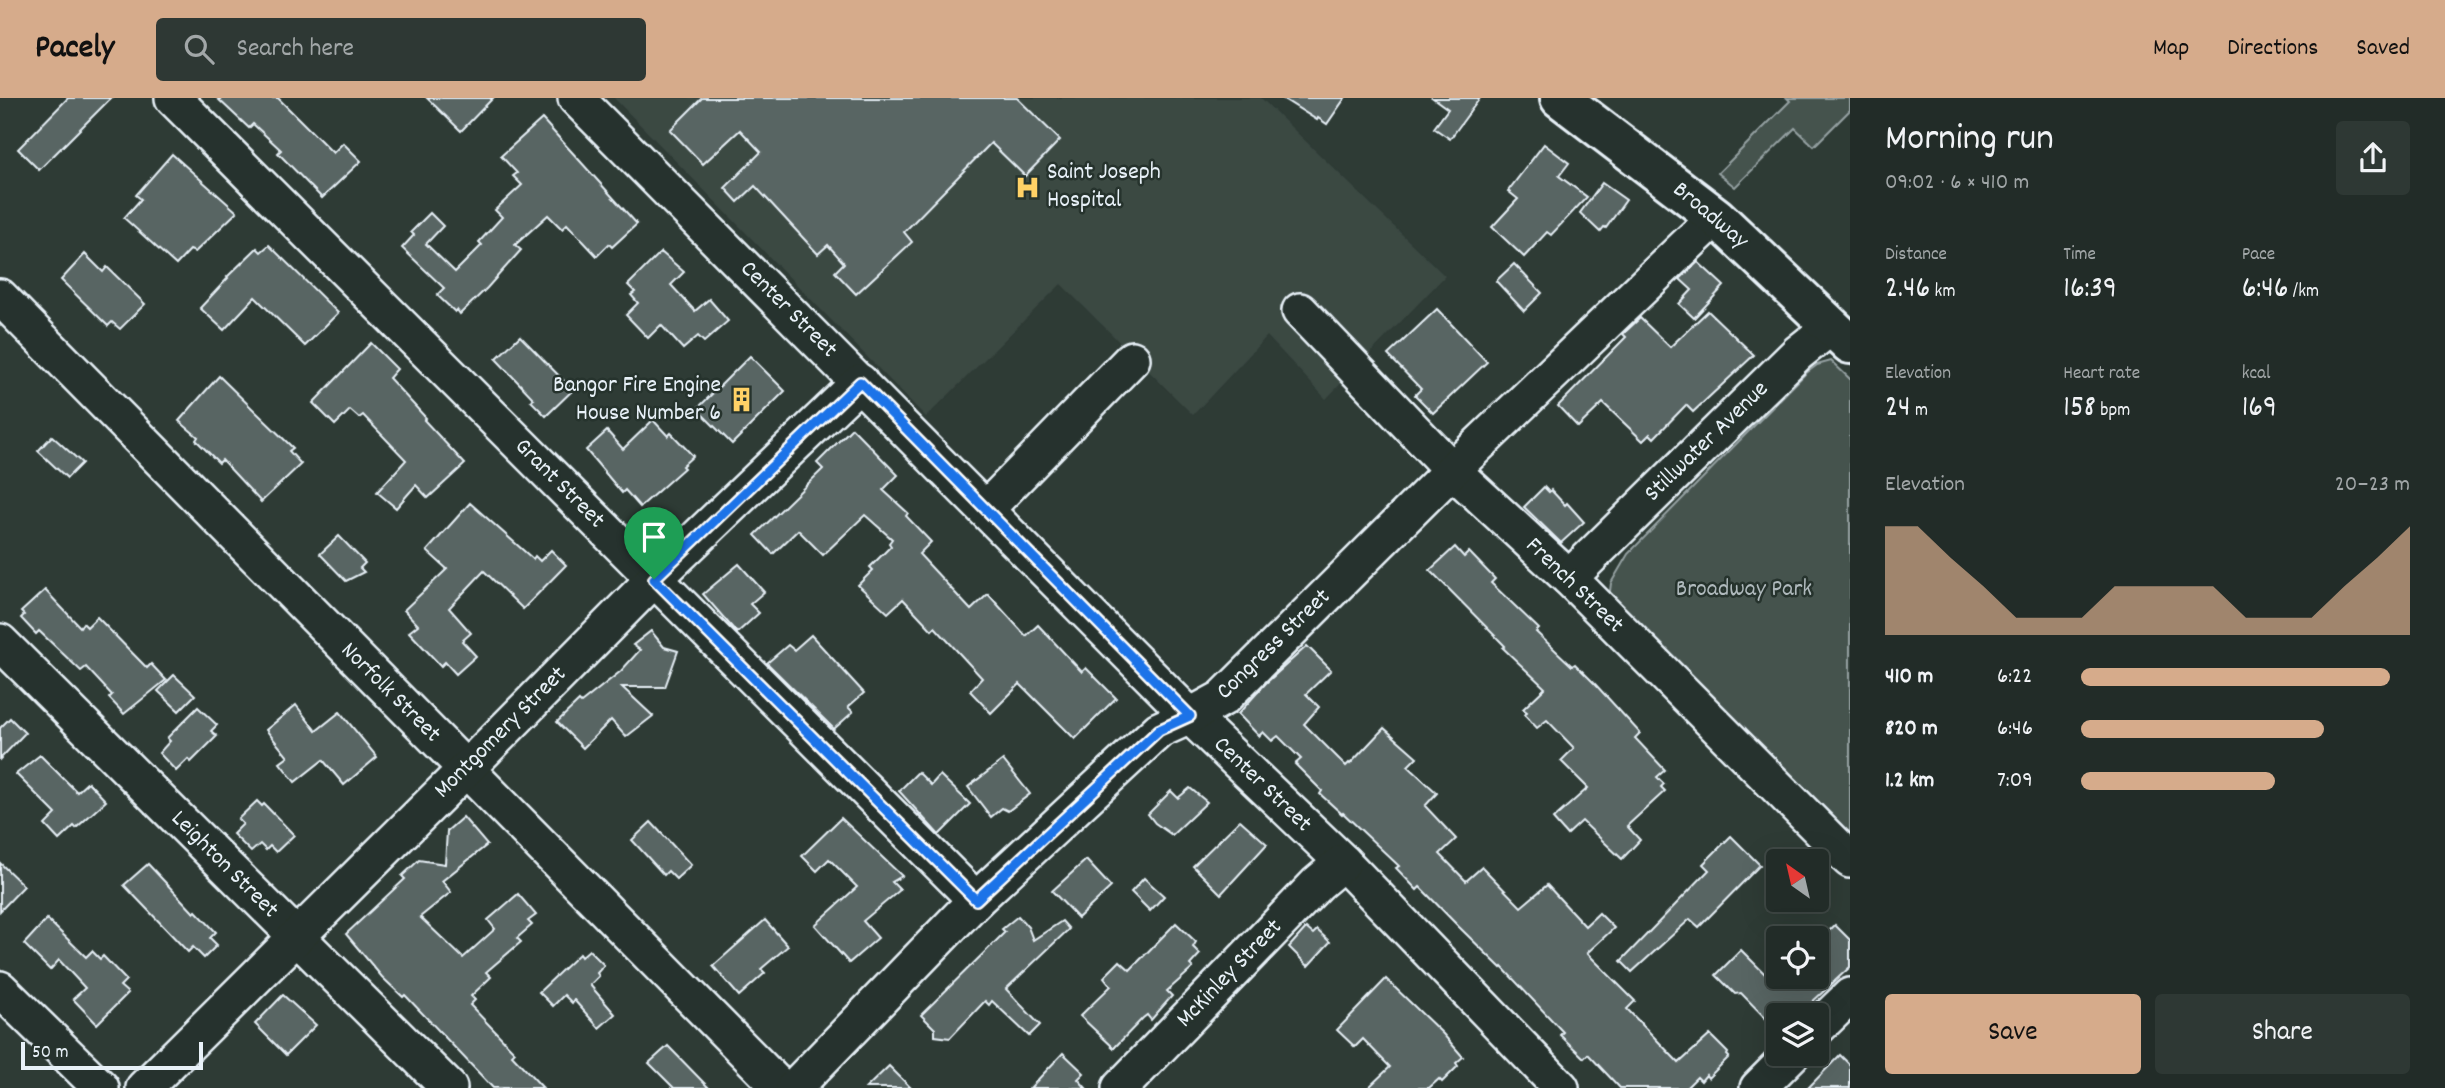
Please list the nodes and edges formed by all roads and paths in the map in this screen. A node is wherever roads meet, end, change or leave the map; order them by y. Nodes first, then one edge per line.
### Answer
1 (173, 98) edge
2 (576, 98) edge
3 (1560, 98) edge
4 (1716, 217) junction
5 (0, 297) edge
6 (1300, 311) dead end
7 (1844, 327) edge
8 (1132, 359) dead end
9 (860, 382) junction
10 (1452, 470) junction
11 (986, 509) junction
12 (1569, 578) junction
13 (654, 579) junction
14 (0, 642) edge
15 (1190, 716) junction
16 (465, 770) junction
17 (1850, 860) edge
18 (1343, 862) junction
19 (976, 900) junction
20 (296, 937) junction
21 (0, 989) edge
22 (1850, 996) edge
23 (1829, 1016) edge
24 (1780, 1066) edge
25 (1539, 1081) edge
26 (101, 1088) edge
27 (144, 1088) edge
28 (449, 1088) edge
29 (781, 1088) edge
30 (794, 1088) edge
31 (1120, 1088) edge
32 (1758, 1088) edge

1 - 13 street, Grant Street
2 - 9 street, Center Street
3 - 4 main road, Broadway
4 - 7 main road, Broadway
4 - 10 street, Congress Street
5 - 16 street, Norfolk Street
6 - 10 street, French Street
7 - 12 street, Stillwater Avenue
8 - 11 street
9 - 11 street, Center Street
9 - 13 street, Montgomery Street
10 - 12 street, French Street
10 - 15 street, Congress Street
11 - 15 street, Center Street
12 - 17 street, French Street
13 - 16 street, Montgomery Street
13 - 19 street, Grant Street
14 - 20 street, Leighton Street
15 - 18 street, Center Street
15 - 19 street, Congress Street
16 - 20 street, Montgomery Street
16 - 29 street, Norfolk Street
18 - 25 street, Center Street
18 - 31 street, McKinley Street
19 - 30 street, Congress Street
20 - 27 street, Montgomery Street
20 - 28 street, Leighton Street
21 - 26 street
22 - 23 street
24 - 32 street

